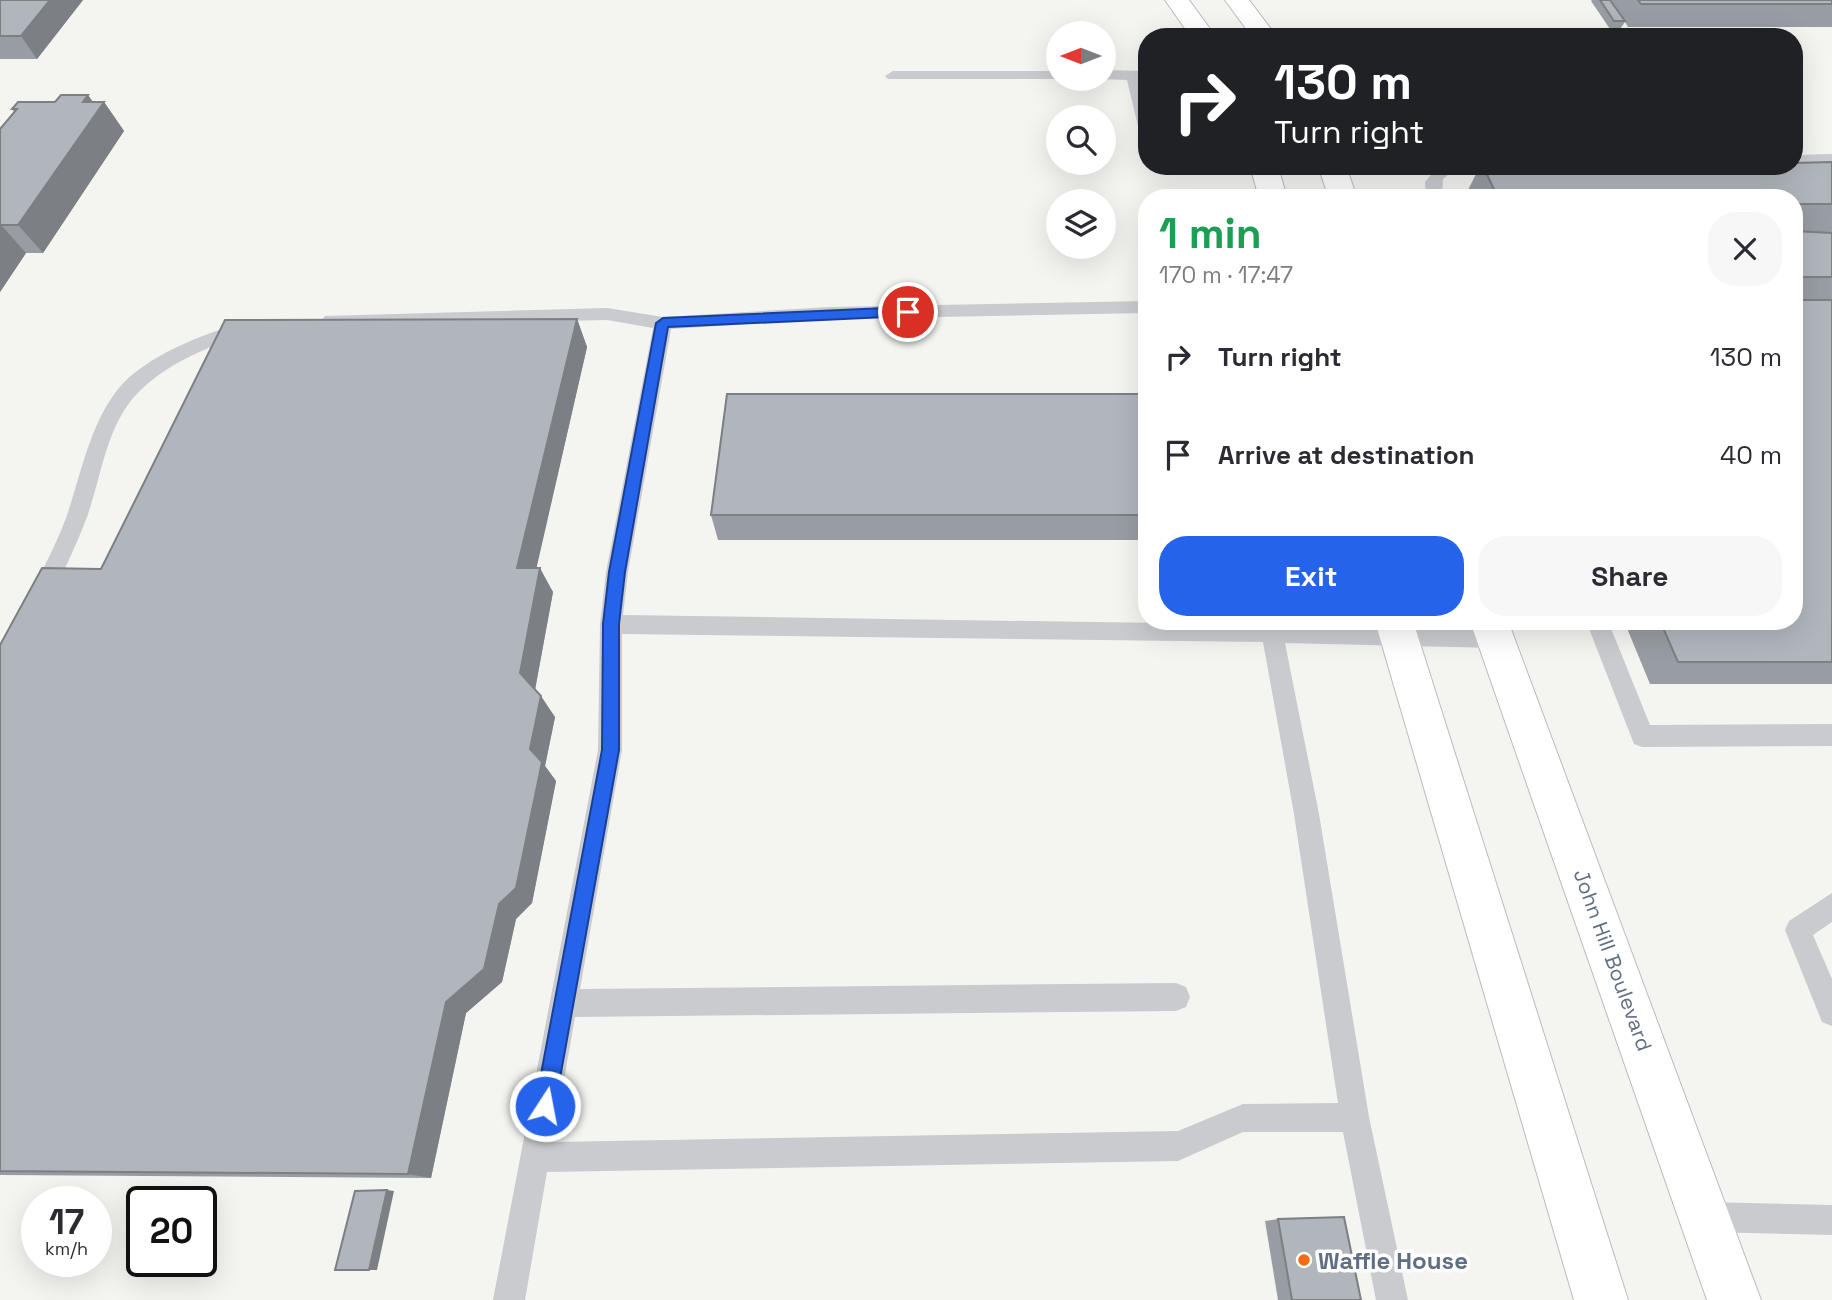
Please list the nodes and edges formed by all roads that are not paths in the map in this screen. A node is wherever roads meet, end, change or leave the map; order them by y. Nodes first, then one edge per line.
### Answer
1 (1177, 0) edge
2 (1237, 0) edge
3 (1197, 28) edge
4 (1258, 28) edge
5 (1116, 75) edge
6 (1138, 75) edge
7 (893, 76) dead end
8 (1046, 76) edge
9 (1832, 159) edge
10 (1803, 160) edge
11 (1138, 307) edge
12 (316, 321) edge
13 (663, 323) junction
14 (264, 324) edge
15 (33, 613) edge
16 (611, 624) junction
17 (1365, 630) edge
18 (1396, 630) edge
19 (1492, 630) edge
20 (1601, 630) edge
21 (1272, 633) junction
22 (1832, 735) edge
23 (1832, 906) edge
24 (1176, 997) dead end
25 (565, 1003) junction
26 (1832, 1012) edge
27 (1355, 1117) junction
28 (535, 1157) junction
29 (1706, 1217) junction
30 (1832, 1220) edge
31 (509, 1300) edge
32 (1392, 1300) edge
33 (1601, 1300) edge
34 (1734, 1300) edge

1 - 3 street
2 - 4 street
5 - 6 lane
7 - 8 lane
9 - 10 lane
11 - 13 lane
12 - 13 lane
13 - 16 lane
14 - 15 lane
16 - 21 lane
16 - 25 lane
17 - 21 lane
18 - 33 street
19 - 29 street, John Hill Boulevard
20 - 22 lane
21 - 27 lane
23 - 26 lane
24 - 25 lane
25 - 28 lane
27 - 28 lane
27 - 32 lane
28 - 31 lane
29 - 30 lane
29 - 34 street, John Hill Boulevard

